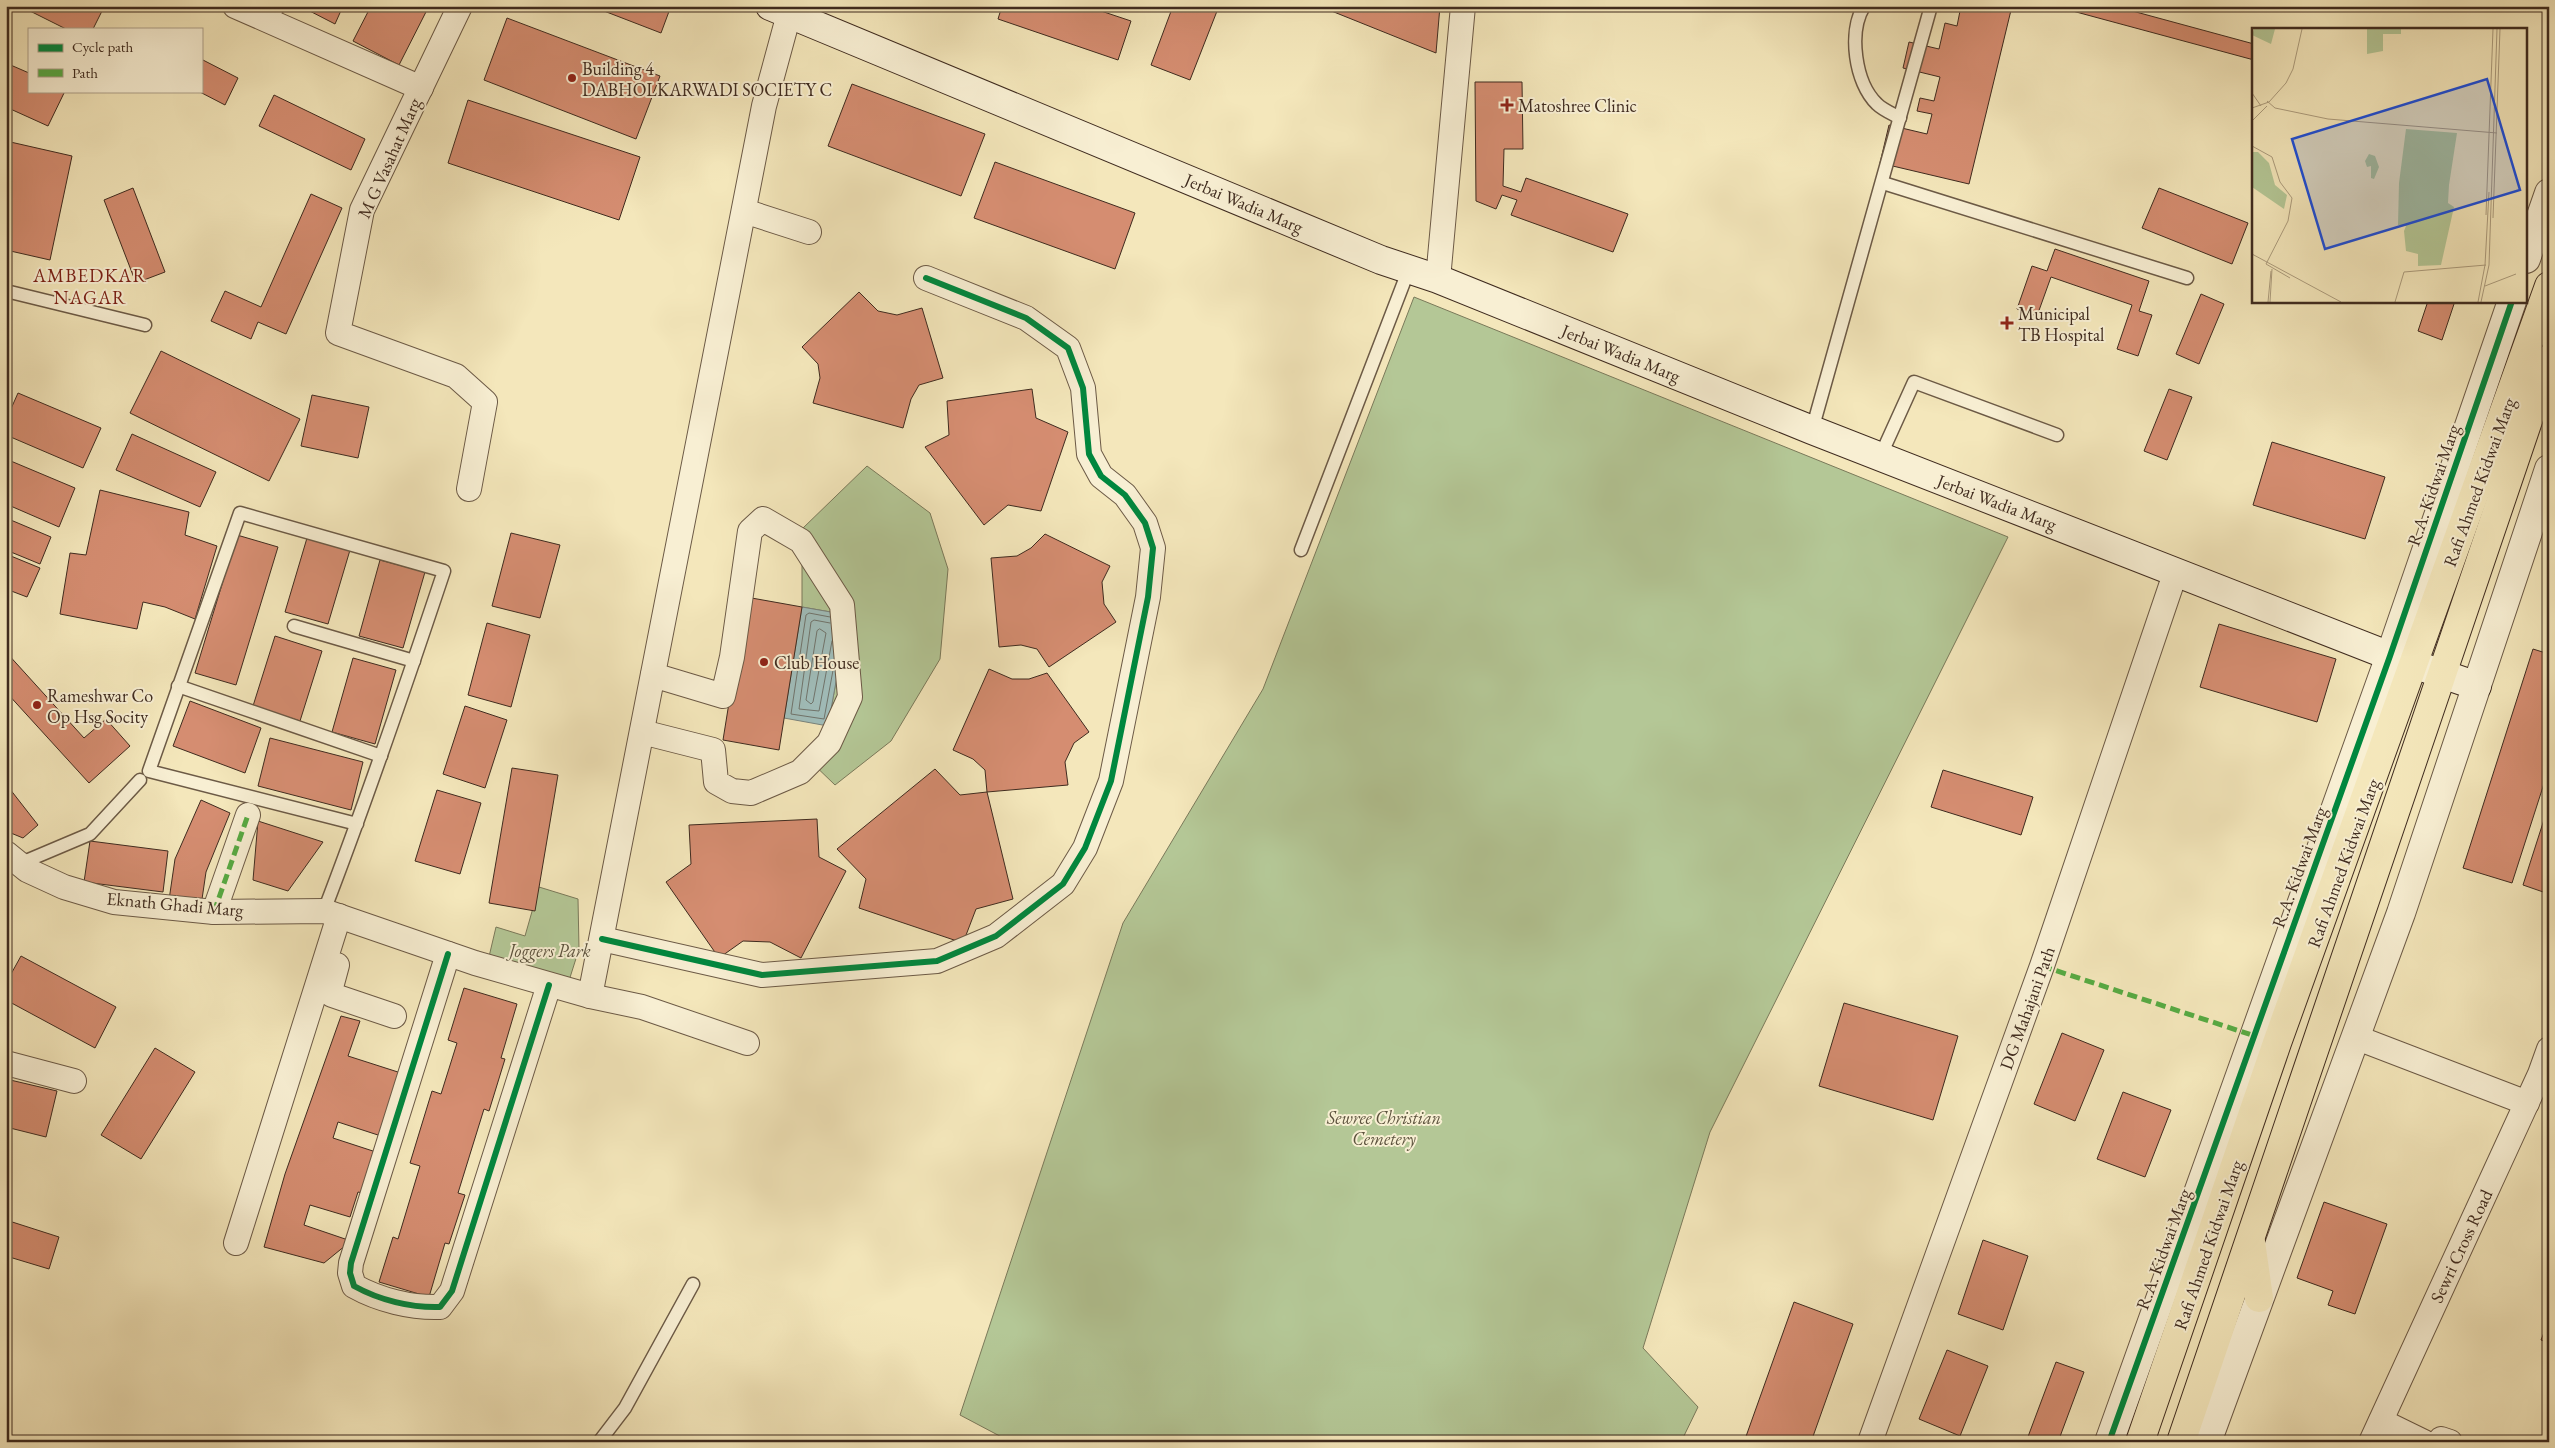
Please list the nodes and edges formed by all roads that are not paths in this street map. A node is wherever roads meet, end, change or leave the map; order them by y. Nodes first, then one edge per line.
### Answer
1 (235, 6) edge
2 (460, 6) edge
3 (1463, 6) edge
4 (1864, 6) edge
5 (1931, 6) edge
6 (779, 10) edge
7 (275, 14) edge
8 (421, 88) junction
9 (1900, 118) junction
10 (1883, 183) junction
11 (2549, 193) edge
12 (744, 211) junction
13 (808, 232) dead end
14 (2528, 253) edge
15 (1409, 269) junction
16 (926, 278) dead end
17 (1438, 278) junction
18 (2187, 278) dead end
19 (2549, 286) edge
20 (6, 291) edge
21 (2512, 302) edge
22 (144, 325) dead end
23 (2549, 359) edge
24 (1812, 430) junction
25 (2057, 435) dead end
26 (1880, 456) junction
27 (2549, 470) edge
28 (469, 490) dead end
29 (1301, 550) dead end
30 (2176, 571) junction
31 (294, 626) dead end
32 (2402, 660) junction
33 (414, 661) junction
34 (2440, 674) junction
35 (653, 675) junction
36 (178, 686) junction
37 (2477, 686) junction
38 (642, 732) junction
39 (381, 756) junction
40 (140, 780) dead end
41 (248, 815) dead end
42 (357, 824) junction
43 (13, 859) edge
44 (214, 912) junction
45 (340, 920) junction
46 (378, 936) junction
47 (602, 939) junction
48 (407, 950) dead end
49 (448, 954) junction
50 (2291, 972) junction
51 (326, 982) junction
52 (549, 985) junction
53 (590, 996) junction
54 (394, 1016) dead end
55 (2355, 1036) junction
56 (747, 1043) dead end
57 (2549, 1049) edge
58 (6, 1063) edge
59 (74, 1081) dead end
60 (2527, 1103) junction
61 (2250, 1238) junction
62 (236, 1243) dead end
63 (694, 1284) dead end
64 (2259, 1298) junction
65 (2376, 1431) edge
66 (599, 1442) edge
67 (1870, 1442) edge
68 (2109, 1442) edge
69 (2140, 1442) edge
70 (2181, 1442) edge
71 (2207, 1442) edge
72 (2424, 1442) edge
73 (2439, 1442) edge
74 (2450, 1442) edge

1 - 7 street
2 - 8 street, M G Vasahat Marg
3 - 17 street
4 - 9 lane
5 - 9 lane
6 - 12 street
6 - 15 street, Jerbai Wadia Marg
7 - 8 street
8 - 28 street, M G Vasahat Marg
9 - 10 lane
10 - 18 lane
10 - 24 lane
11 - 14 street
12 - 13 street
12 - 35 street
15 - 17 street, Jerbai Wadia Marg
15 - 29 lane
16 - 47 street
17 - 24 street, Jerbai Wadia Marg
19 - 32 main road, Rafi Ahmed Kidwai Marg
20 - 22 lane
21 - 32 street, R.A. Kidwai Marg
23 - 34 main road
24 - 26 street, Jerbai Wadia Marg
25 - 26 lane
26 - 30 street, Jerbai Wadia Marg
27 - 37 street
30 - 32 street, Jerbai Wadia Marg
30 - 67 street, DG Mahajani Path
31 - 33 lane
32 - 34 street, Jerbai Wadia Marg
32 - 50 main road, Rafi Ahmed Kidwai Marg
33 - 36 lane
33 - 39 lane
34 - 37 street, Jerbai Wadia Marg
34 - 61 main road
35 - 38 street
35 - 38 street
36 - 39 lane
36 - 42 lane
37 - 55 street
38 - 47 street
39 - 42 lane
40 - 43 lane
41 - 44 street
42 - 45 lane
43 - 44 street, Eknath Ghadi Marg
44 - 45 street, Eknath Ghadi Marg
45 - 46 street, Eknath Ghadi Marg
45 - 51 street
46 - 48 street
46 - 49 street
47 - 53 street
49 - 52 street
49 - 52 street
50 - 68 street, R.A. Kidwai Marg
50 - 69 main road, Rafi Ahmed Kidwai Marg
51 - 54 street
51 - 62 street
52 - 53 street
53 - 56 street
55 - 60 street
55 - 64 street
57 - 60 street, Sewri Cross Road
58 - 59 street
60 - 65 street, Sewri Cross Road
61 - 64 main road
61 - 70 main road
63 - 66 lane
64 - 71 street
65 - 72 street
73 - 74 street

